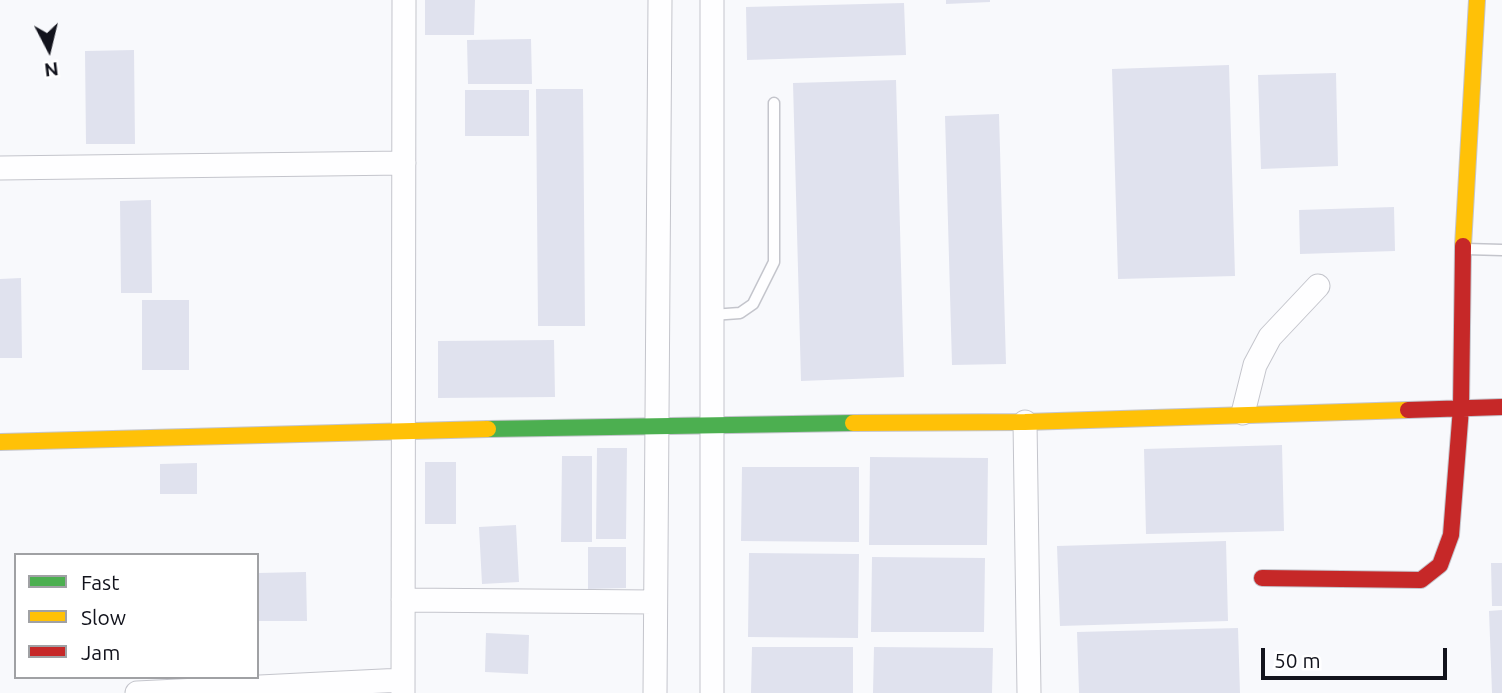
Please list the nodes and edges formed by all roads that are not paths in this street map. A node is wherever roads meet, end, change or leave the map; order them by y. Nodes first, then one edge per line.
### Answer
1 (404, 0) edge
2 (660, 0) edge
3 (712, 0) edge
4 (1477, 0) edge
5 (774, 103) dead end
6 (404, 163) junction
7 (0, 168) edge
8 (1463, 249) junction
9 (1502, 250) edge
10 (1318, 286) dead end
11 (712, 315) junction
12 (1502, 407) edge
13 (1461, 408) junction
14 (1243, 413) junction
15 (1025, 422) junction
16 (713, 423) junction
17 (657, 425) junction
18 (404, 429) junction
19 (0, 442) edge
20 (1262, 578) dead end
21 (403, 600) junction
22 (654, 602) junction
23 (403, 687) edge
24 (137, 693) edge
25 (655, 693) edge
26 (712, 693) edge
27 (1029, 693) edge

1 - 6 street
2 - 17 street
3 - 11 street
4 - 8 street
5 - 11 lane
6 - 7 street
6 - 18 street
8 - 9 lane
8 - 13 street
10 - 14 street
11 - 16 street
12 - 13 street
13 - 14 street
13 - 20 street
14 - 15 street
15 - 16 street
15 - 27 street
16 - 17 street
16 - 26 street
17 - 18 street
17 - 22 street
18 - 19 street
18 - 21 street
21 - 22 street
21 - 23 street
22 - 25 street
23 - 24 street

